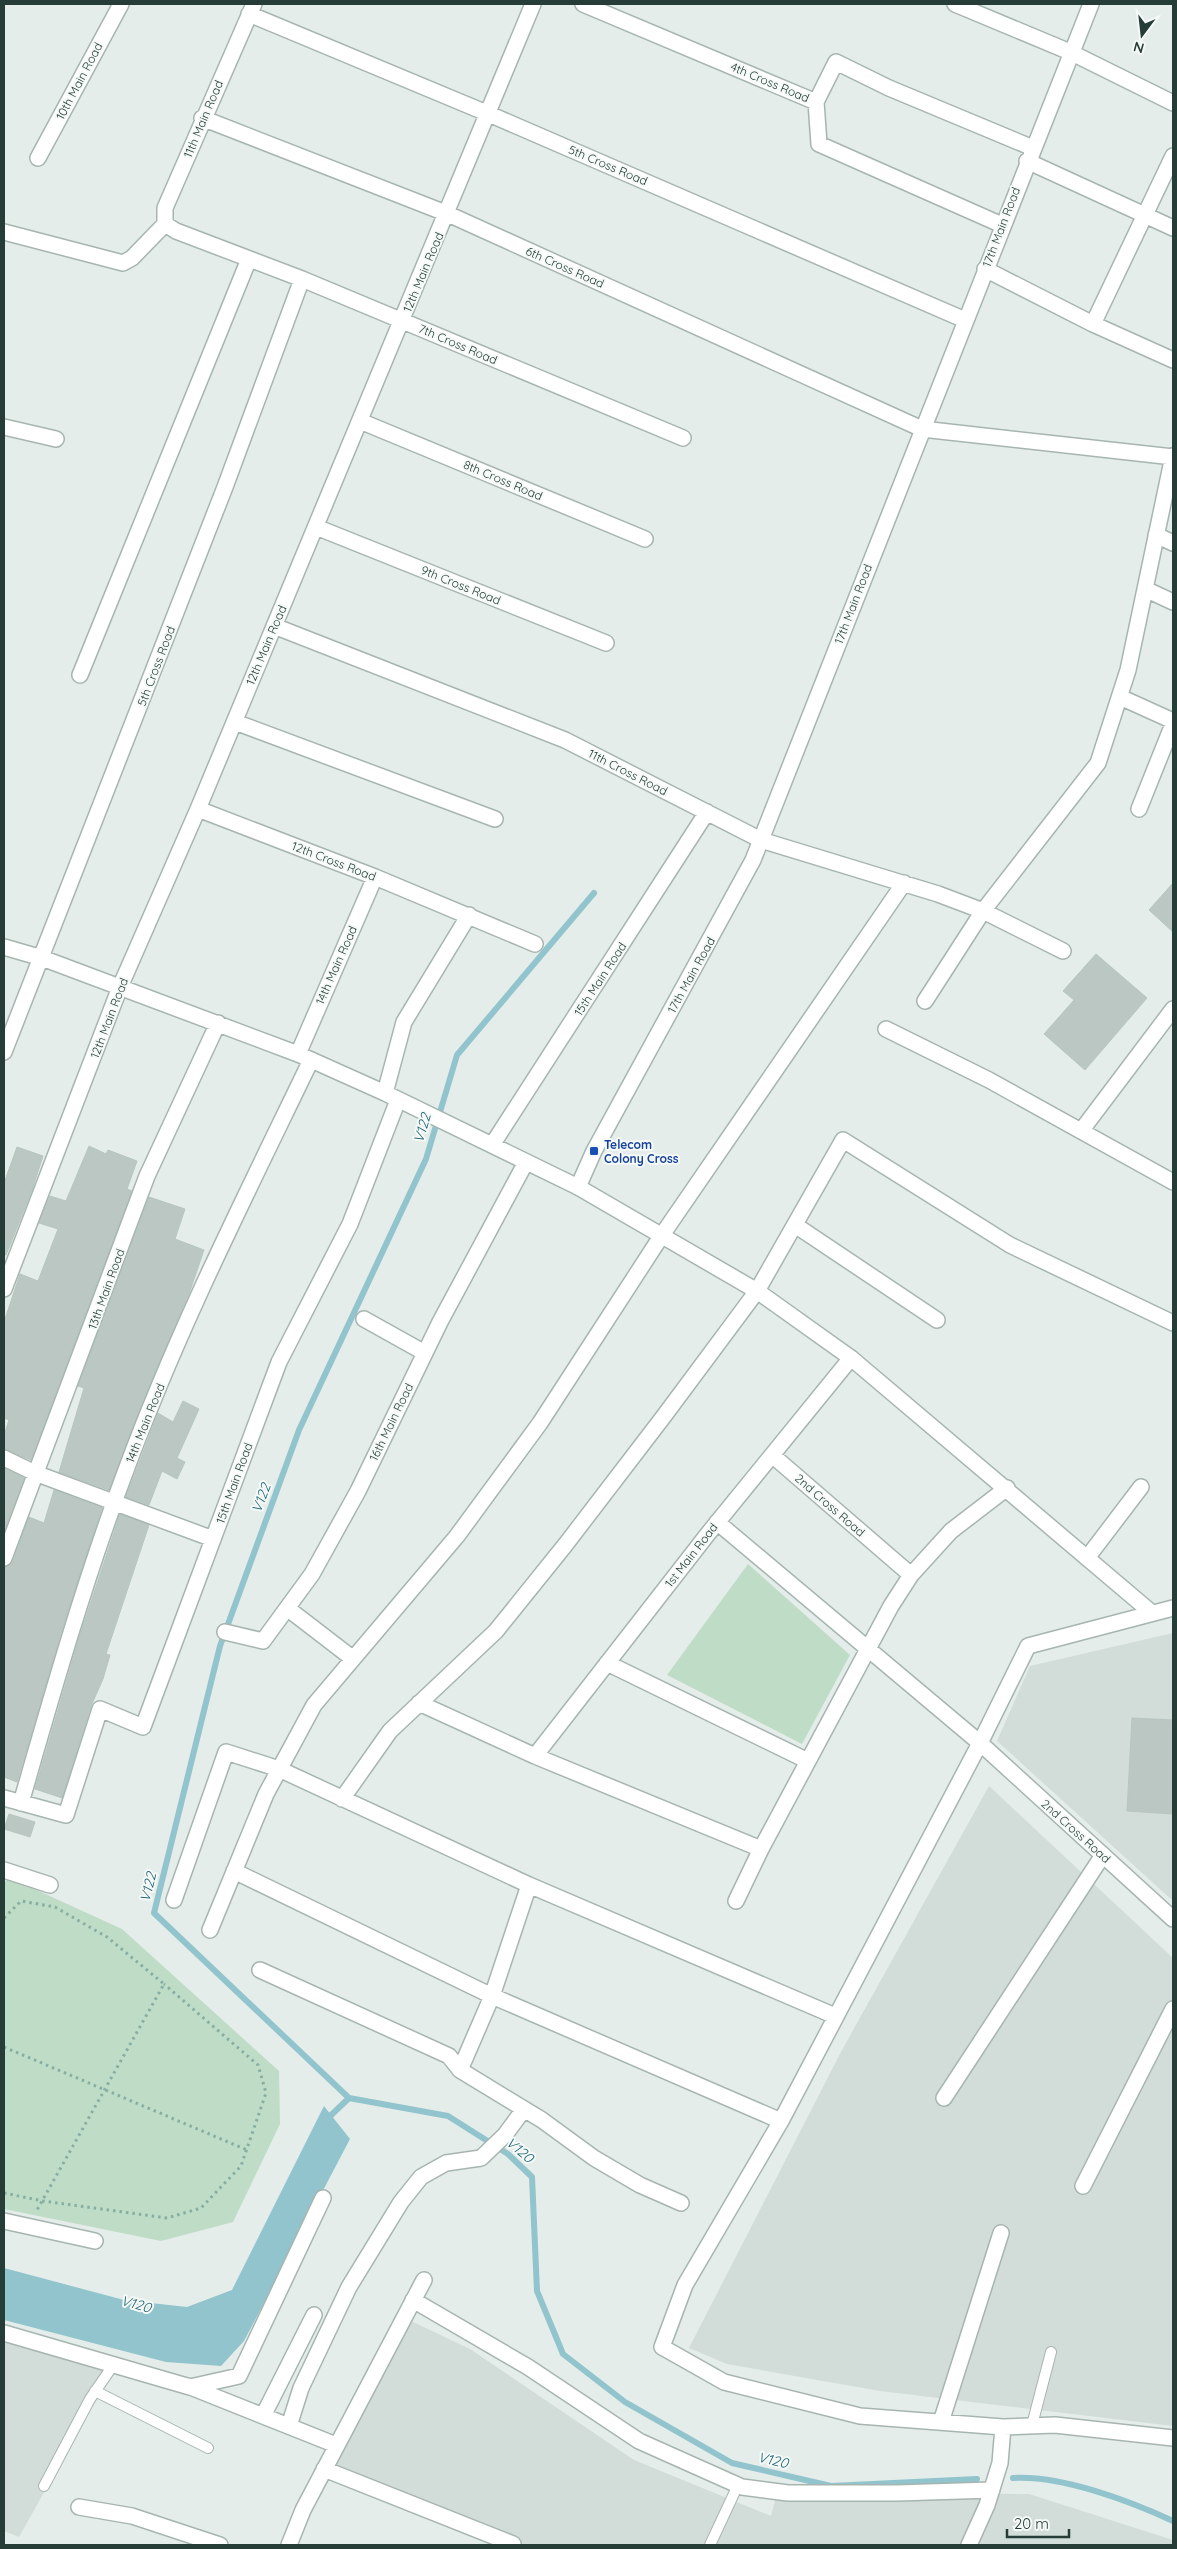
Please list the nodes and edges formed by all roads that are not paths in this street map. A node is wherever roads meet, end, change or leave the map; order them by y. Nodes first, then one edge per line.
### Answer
1 (121, 4) edge
2 (533, 4) edge
3 (583, 4) edge
4 (955, 4) edge
5 (1091, 4) edge
6 (251, 9) edge
7 (1070, 52) junction
8 (816, 102) junction
9 (1173, 103) edge
10 (489, 114) junction
11 (202, 118) junction
12 (1030, 155) junction
13 (1173, 156) edge
14 (38, 158) dead end
15 (448, 214) junction
16 (1145, 215) junction
17 (1002, 225) junction
18 (170, 228) junction
19 (1173, 228) edge
20 (4, 232) edge
21 (249, 259) junction
22 (985, 269) junction
23 (302, 279) junction
24 (965, 320) junction
25 (403, 321) junction
26 (1093, 324) junction
27 (1173, 360) edge
28 (360, 421) junction
29 (4, 426) edge
30 (922, 429) junction
31 (683, 438) dead end
32 (56, 439) dead end
33 (1173, 457) edge
34 (316, 527) junction
35 (1156, 535) junction
36 (645, 539) dead end
37 (1173, 543) edge
38 (1145, 589) junction
39 (1173, 602) edge
40 (274, 626) junction
41 (606, 643) dead end
42 (80, 675) dead end
43 (1120, 697) junction
44 (235, 722) junction
45 (1173, 722) edge
46 (198, 809) junction
47 (1138, 809) dead end
48 (707, 812) junction
49 (495, 819) dead end
50 (761, 840) junction
51 (375, 877) junction
52 (904, 884) junction
53 (983, 912) junction
54 (469, 915) junction
55 (535, 944) dead end
56 (4, 948) edge
57 (1063, 951) dead end
58 (42, 958) junction
59 (120, 987) junction
60 (925, 1001) dead end
61 (1173, 1009) edge
62 (218, 1024) junction
63 (886, 1029) dead end
64 (4, 1052) edge
65 (304, 1057) junction
66 (392, 1096) junction
67 (1081, 1131) junction
68 (492, 1145) junction
69 (526, 1162) junction
70 (1173, 1182) edge
71 (578, 1187) junction
72 (795, 1225) junction
73 (662, 1235) junction
74 (4, 1289) edge
75 (757, 1290) junction
76 (364, 1319) dead end
77 (937, 1320) dead end
78 (1173, 1323) edge
79 (425, 1352) junction
80 (852, 1358) junction
81 (772, 1455) junction
82 (4, 1458) edge
83 (35, 1472) junction
84 (1141, 1487) dead end
85 (1007, 1488) junction
86 (116, 1501) junction
87 (717, 1522) junction
88 (213, 1539) junction
89 (4, 1558) edge
90 (1087, 1558) junction
91 (911, 1575) junction
92 (287, 1608) junction
93 (1173, 1608) edge
94 (1152, 1613) junction
95 (225, 1632) dead end
96 (867, 1650) junction
97 (352, 1658) junction
98 (607, 1663) junction
99 (419, 1703) junction
100 (980, 1743) junction
101 (535, 1756) junction
102 (808, 1760) junction
103 (279, 1769) junction
104 (4, 1798) edge
105 (342, 1799) junction
106 (22, 1803) junction
107 (760, 1849) junction
108 (1102, 1855) junction
109 (4, 1870) edge
110 (234, 1871) junction
111 (50, 1885) dead end
112 (529, 1885) junction
113 (174, 1900) dead end
114 (736, 1901) dead end
115 (1173, 1919) edge
116 (210, 1930) dead end
117 (260, 1970) dead end
118 (492, 1996) junction
119 (1173, 2009) edge
120 (835, 2016) junction
121 (460, 2070) junction
122 (944, 2098) dead end
123 (524, 2110) junction
124 (781, 2121) junction
125 (1083, 2186) dead end
126 (323, 2198) dead end
127 (681, 2203) dead end
128 (4, 2221) edge
129 (1000, 2233) dead end
130 (95, 2241) dead end
131 (424, 2280) dead end
132 (413, 2300) junction
133 (314, 2315) dead end
134 (4, 2333) edge
135 (1051, 2352) dead end
136 (114, 2364) junction
137 (186, 2386) junction
138 (95, 2392) junction
139 (263, 2416) junction
140 (941, 2422) junction
141 (1032, 2425) junction
142 (289, 2426) junction
143 (1003, 2426) junction
144 (1173, 2438) edge
145 (336, 2445) junction
146 (208, 2448) dead end
147 (324, 2469) junction
148 (738, 2485) junction
149 (44, 2486) dead end
150 (992, 2490) junction
151 (79, 2506) dead end
152 (514, 2544) dead end
153 (220, 2545) edge
154 (288, 2545) edge
155 (710, 2545) edge
156 (969, 2545) edge

1 - 14 street, 10th Main Road
2 - 10 street, 12th Main Road
3 - 8 street, 4th Cross Road
4 - 7 street
5 - 7 street, 17th Main Road
6 - 10 street, 5th Cross Road
6 - 11 street, 11th Main Road
7 - 9 street
7 - 12 street, 17th Main Road
8 - 12 street
8 - 17 street, 4th Cross Road
10 - 15 street, 12th Main Road
10 - 24 street, 5th Cross Road
11 - 15 street, 6th Cross Road
11 - 18 street, 11th Main Road
12 - 16 street
12 - 17 street, 17th Main Road
13 - 16 street
15 - 25 street, 12th Main Road
15 - 30 street, 6th Cross Road
16 - 19 street
16 - 26 street
17 - 22 street, 17th Main Road
18 - 20 street
18 - 21 street, 7th Cross Road
21 - 23 street, 7th Cross Road
21 - 42 street
22 - 24 street, 17th Main Road
22 - 26 street
23 - 25 street, 7th Cross Road
23 - 58 street, 5th Cross Road
24 - 30 street, 17th Main Road
25 - 28 street, 12th Main Road
25 - 31 street, 7th Cross Road
26 - 27 street
28 - 34 street, 12th Main Road
28 - 36 street, 8th Cross Road
29 - 32 street
30 - 33 street, 6th Cross Road
30 - 50 street, 17th Main Road
33 - 35 street
34 - 40 street, 12th Main Road
34 - 41 street, 9th Cross Road
35 - 37 street
35 - 38 street
38 - 39 street
38 - 43 street
40 - 44 street, 12th Main Road
40 - 48 street, 11th Cross Road
43 - 45 street
43 - 53 street
44 - 46 street, 12th Main Road
44 - 49 street
45 - 47 street
46 - 51 street, 12th Cross Road
46 - 59 street, 12th Main Road
48 - 50 street, 11th Cross Road
48 - 68 street, 15th Main Road
50 - 52 street, 11th Cross Road
50 - 71 street, 17th Main Road
51 - 54 street, 12th Cross Road
51 - 65 street, 14th Main Road
52 - 53 street, 11th Cross Road
52 - 73 street
53 - 57 street, 11th Cross Road
53 - 60 street
54 - 55 street, 12th Cross Road
54 - 66 street, 15th Main Road
56 - 58 street
58 - 59 street
58 - 64 street, 5th Cross Road
59 - 62 street
59 - 74 street, 12th Main Road
61 - 67 street
62 - 65 street
62 - 83 street, 13th Main Road
63 - 67 street
65 - 66 street
65 - 86 street, 14th Main Road
66 - 68 street
66 - 88 street, 15th Main Road
67 - 70 street
68 - 69 street
69 - 71 street
69 - 79 street, 16th Main Road
71 - 73 street
72 - 75 street
72 - 77 street
72 - 78 street
73 - 75 street
73 - 97 street
75 - 80 street
75 - 99 street
76 - 79 street
79 - 92 street, 16th Main Road
80 - 81 street, 1st Main Road
80 - 85 street
81 - 87 street, 1st Main Road
81 - 91 street, 2nd Cross Road
82 - 83 street
83 - 86 street
83 - 89 street, 13th Main Road
84 - 90 street
85 - 90 street
85 - 91 street
86 - 88 street
86 - 106 street, 14th Main Road
87 - 96 street, 2nd Cross Road
87 - 98 street, 1st Main Road
88 - 106 street, 15th Main Road
90 - 94 street
91 - 96 street
92 - 95 street, 16th Main Road
92 - 97 street
93 - 94 street
94 - 100 street
96 - 100 street, 2nd Cross Road
96 - 102 street
97 - 103 street
98 - 101 street, 1st Main Road
98 - 102 street
99 - 101 street
99 - 105 street
100 - 108 street, 2nd Cross Road
100 - 120 street
101 - 107 street
102 - 107 street
103 - 105 street
103 - 110 street
103 - 113 street
104 - 106 street
105 - 112 street
107 - 114 street
108 - 115 street, 2nd Cross Road
108 - 122 street
109 - 111 street
110 - 116 street
110 - 118 street
112 - 118 street
112 - 120 street
117 - 121 street
118 - 121 street
118 - 124 street
119 - 125 street
120 - 124 street
121 - 123 street
123 - 127 street
123 - 142 street
124 - 140 street
126 - 137 street
128 - 130 street
129 - 140 street
131 - 132 street
132 - 145 street
132 - 148 street
133 - 139 street
134 - 136 street
135 - 141 lane
136 - 137 street
136 - 138 lane
137 - 139 street
138 - 146 lane
138 - 149 lane
139 - 142 street
140 - 143 street
141 - 143 street
141 - 144 street
142 - 145 street
143 - 150 street
145 - 147 street
147 - 152 street
147 - 154 street
148 - 150 street
148 - 155 lane
150 - 156 street
151 - 153 street

